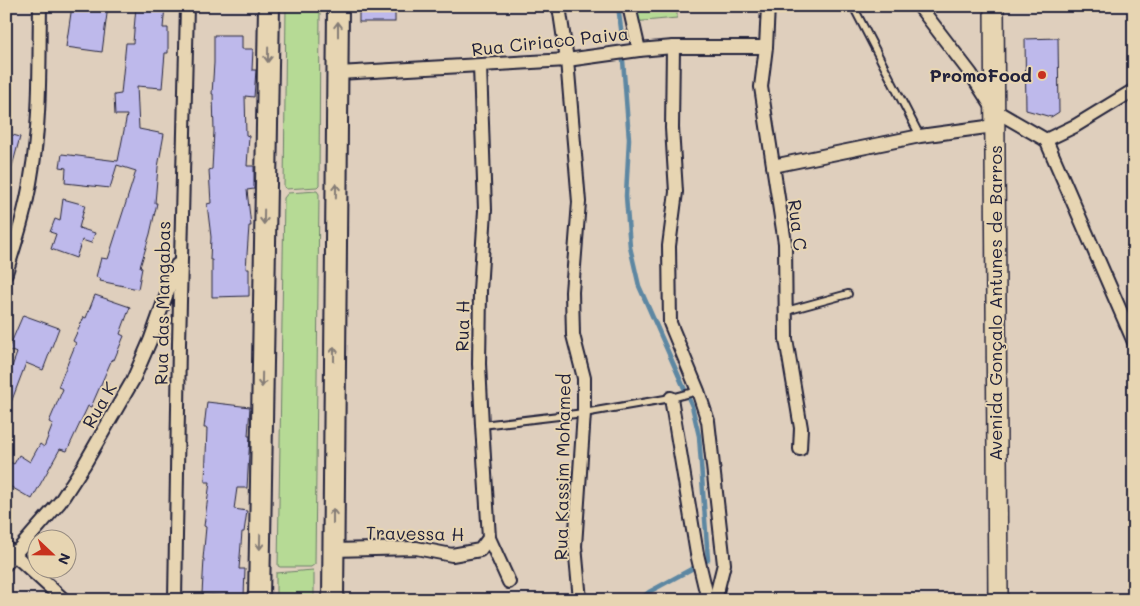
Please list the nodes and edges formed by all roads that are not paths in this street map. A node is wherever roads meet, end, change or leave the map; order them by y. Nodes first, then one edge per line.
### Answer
1 (40, 6) edge
2 (187, 6) edge
3 (269, 6) edge
4 (338, 6) edge
5 (559, 6) edge
6 (629, 6) edge
7 (768, 6) edge
8 (919, 6) edge
9 (994, 6) edge
10 (855, 10) dead end
11 (673, 47) junction
12 (766, 47) junction
13 (639, 50) junction
14 (567, 60) junction
15 (480, 66) junction
16 (338, 73) junction
17 (1134, 90) edge
18 (994, 118) junction
19 (920, 136) junction
20 (1046, 140) junction
21 (773, 166) junction
22 (181, 254) junction
23 (6, 273) edge
24 (848, 294) dead end
25 (786, 311) junction
26 (1134, 342) edge
27 (697, 391) junction
28 (677, 396) junction
29 (584, 413) junction
30 (482, 425) junction
31 (800, 449) dead end
32 (489, 538) junction
33 (333, 550) junction
34 (9, 556) edge
35 (509, 582) dead end
36 (64, 600) edge
37 (175, 600) edge
38 (259, 600) edge
39 (333, 600) edge
40 (580, 600) edge
41 (708, 600) edge
42 (715, 600) edge
43 (998, 600) edge

1 - 23 street
2 - 22 street, Rua das Mangabas
3 -> 38 main road
16 -> 4 main road
5 - 14 street, Rua Kassim Mohamed
6 - 13 street
7 - 12 street, Rua C
8 - 18 street
9 - 18 main road, Avenida Gonçalo Antunes de Barros
10 - 19 lane
11 - 12 street, Rua Ciriaco Paiva
11 - 13 street, Rua Ciriaco Paiva
11 - 27 street
12 - 21 street, Rua C
13 - 14 street, Rua Ciriaco Paiva
14 - 15 street, Rua Ciriaco Paiva
14 - 29 street, Rua Kassim Mohamed
15 - 16 street, Rua Ciriaco Paiva
15 - 30 street, Rua H
33 -> 16 main road
17 - 20 street
18 - 19 street
18 - 20 street
18 - 43 main road, Avenida Gonçalo Antunes de Barros
19 - 21 street
20 - 26 street
21 - 25 street, Rua C
22 - 34 street, Rua K
22 - 37 street, Rua das Mangabas
24 - 25 lane
25 - 31 street, Rua C
27 - 28 lane
27 - 42 street
28 - 29 lane
28 - 41 street
29 - 30 lane
29 - 40 street, Rua Kassim Mohamed
30 - 32 street, Rua H
32 - 33 street, Travessa H
32 - 35 street, Rua H
33 - 39 main road
34 - 36 street

